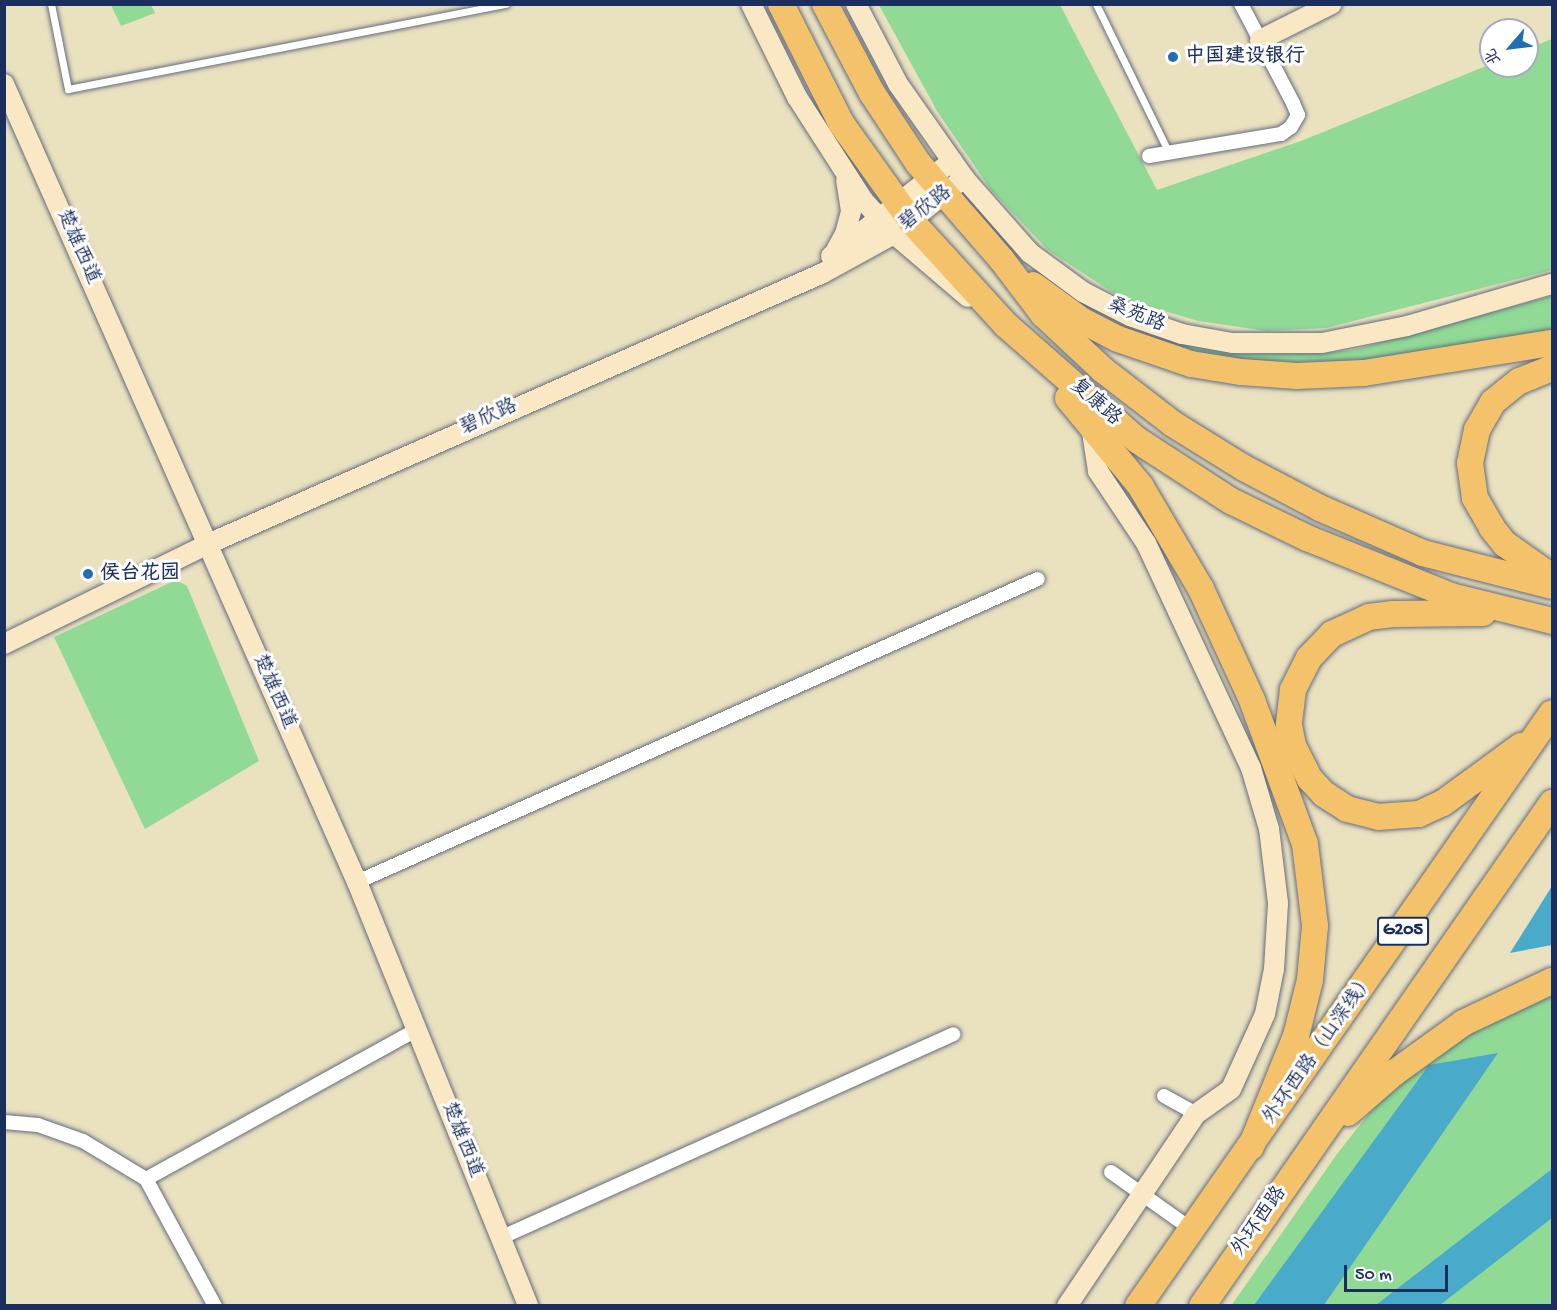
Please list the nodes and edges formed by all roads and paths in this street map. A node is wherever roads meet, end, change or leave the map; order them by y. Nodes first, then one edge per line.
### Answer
1 (51, 4) edge
2 (506, 4) edge
3 (751, 4) edge
4 (781, 4) edge
5 (825, 4) edge
6 (856, 4) edge
7 (1096, 4) edge
8 (1240, 4) edge
9 (1315, 4) edge
10 (1332, 4) edge
11 (1258, 37) junction
12 (4, 84) edge
13 (912, 105) junction
14 (1170, 153) junction
15 (1149, 156) dead end
16 (952, 161) junction
17 (845, 174) junction
18 (964, 178) junction
19 (931, 179) junction
20 (898, 217) junction
21 (833, 255) junction
22 (1002, 260) junction
23 (1552, 284) edge
24 (1006, 325) junction
25 (1552, 343) edge
26 (1552, 368) edge
27 (1091, 425) junction
28 (206, 539) junction
29 (1552, 577) edge
30 (1038, 579) dead end
31 (1552, 586) edge
32 (1509, 613) junction
33 (1552, 621) edge
34 (4, 632) edge
35 (4, 644) edge
36 (1549, 718) edge
37 (1552, 803) edge
38 (357, 882) junction
39 (1552, 981) edge
40 (416, 1030) junction
41 (953, 1034) dead end
42 (1164, 1095) dead end
43 (1196, 1114) junction
44 (4, 1122) edge
45 (1319, 1139) junction
46 (1251, 1147) junction
47 (1111, 1172) dead end
48 (146, 1179) junction
49 (1144, 1193) junction
50 (1191, 1229) junction
51 (500, 1238) junction
52 (215, 1305) edge
53 (528, 1305) edge
54 (1067, 1305) edge
55 (1138, 1305) edge
56 (1202, 1305) edge

1 - 2 lane
3 - 17 street
4 - 20 highway, 复康路
5 - 19 highway, 复康路
6 - 13 street, 桑苑路
7 - 14 lane
8 - 11 street
9 - 11 street
10 - 11 street
11 - 14 street
12 - 28 street, 楚雄西道
13 - 16 street, 桑苑路
13 - 19 street
14 - 15 street
16 - 18 street, 桑苑路
16 - 19 street, 碧欣路
17 - 20 street
17 - 21 street
18 - 19 street, 碧欣路
18 - 22 street
18 - 23 street, 桑苑路
19 - 20 street, 碧欣路
19 - 20 street
19 - 22 highway, 复康路
20 - 21 street, 碧欣路
20 - 24 highway, 复康路
20 - 28 street, 碧欣路
21 - 28 street, 碧欣路
22 - 25 highway
22 - 31 highway, 复康路
24 - 27 highway
24 - 32 highway, 复康路
26 - 29 highway
27 - 43 street
27 - 46 highway
28 - 34 street, 碧欣路
28 - 35 street, 碧欣路
28 - 38 street, 楚雄西道
30 - 38 street
32 - 33 highway, 复康路
32 - 36 highway
36 - 46 highway, 外环西路（山深线） / G205
37 - 45 highway, G205
38 - 40 street, 楚雄西道
39 - 45 highway
40 - 48 street
40 - 51 street, 楚雄西道
41 - 51 street
42 - 43 street
43 - 49 street
44 - 48 street
45 - 56 highway, 外环西路
46 - 50 highway
47 - 49 street
48 - 52 street
49 - 50 street
49 - 54 street
50 - 55 highway
51 - 53 street, 楚雄西道

